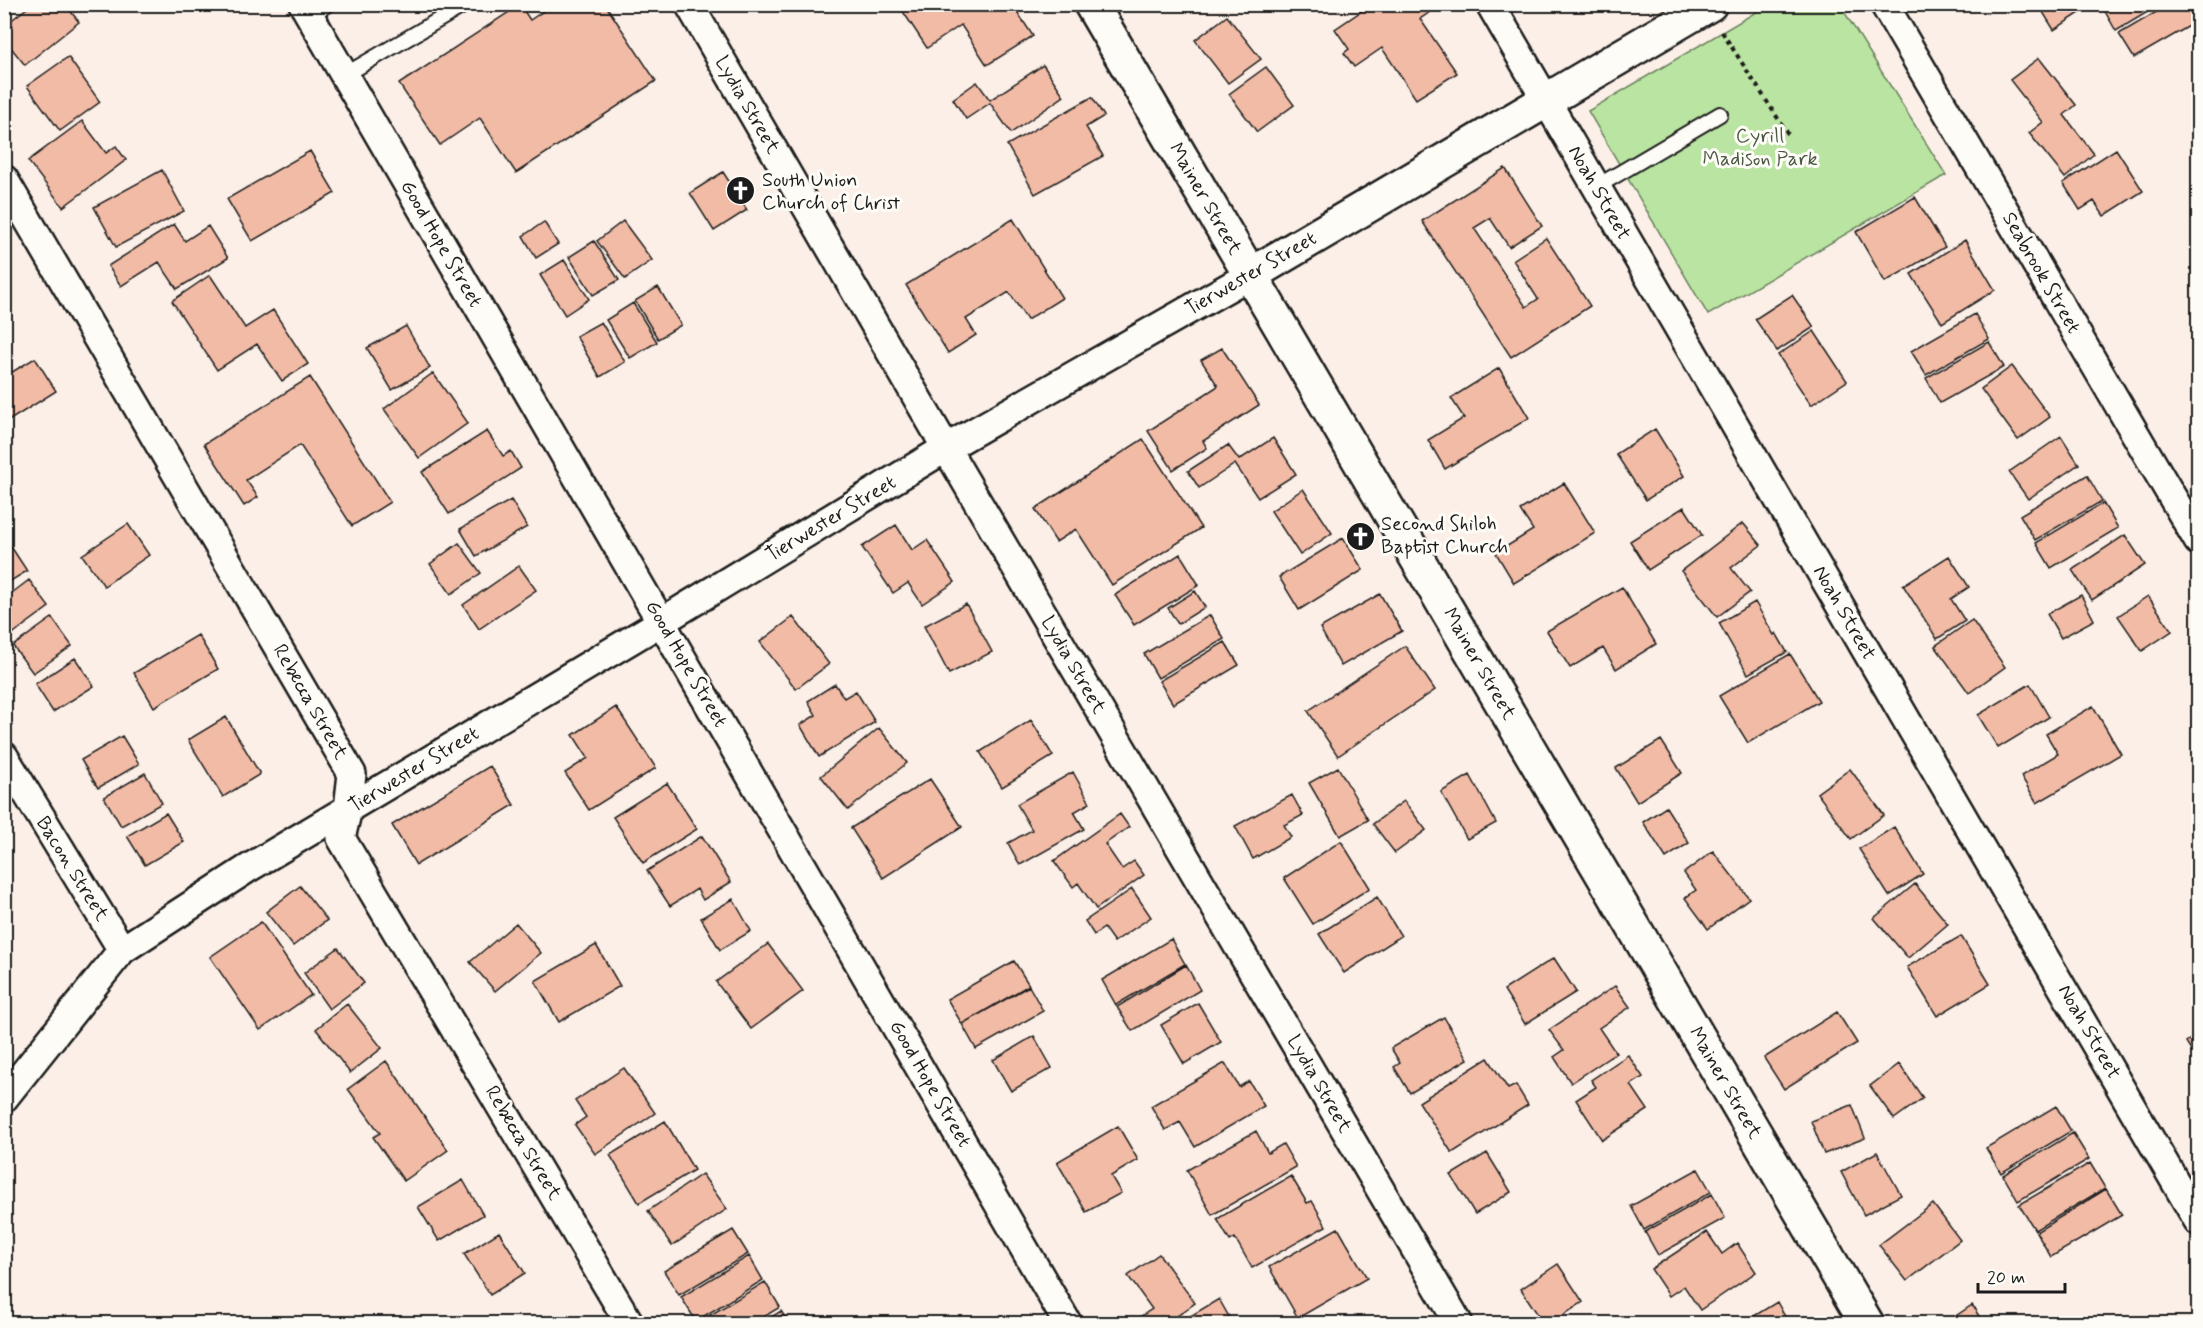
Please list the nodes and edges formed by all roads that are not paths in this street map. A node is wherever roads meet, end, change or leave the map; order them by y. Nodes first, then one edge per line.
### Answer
1 (466, 4) edge
2 (689, 4) edge
3 (1091, 4) edge
4 (1490, 4) edge
5 (1884, 4) edge
6 (1708, 6) edge
7 (313, 8) edge
8 (343, 76) junction
9 (1545, 100) junction
10 (1720, 114) dead end
11 (4, 179) edge
12 (1596, 187) junction
13 (1250, 275) junction
14 (946, 448) junction
15 (2199, 541) edge
16 (661, 622) junction
17 (4, 756) edge
18 (348, 809) junction
19 (122, 950) junction
20 (4, 1098) edge
21 (2199, 1221) edge
22 (630, 1323) edge
23 (1068, 1323) edge
24 (1459, 1323) edge
25 (1867, 1323) edge

1 - 8 lane
2 - 14 street, Lydia Street
3 - 13 street, Mainer Street
4 - 9 street, Noah Street
5 - 15 street, Seabrook Street
6 - 9 street, Tierwester Street
7 - 8 street, Good Hope Street
8 - 16 street, Good Hope Street
9 - 12 street, Noah Street
9 - 13 street, Tierwester Street
10 - 12 lane
11 - 18 street, Rebecca Street
12 - 21 street, Noah Street
13 - 14 street, Tierwester Street
13 - 25 street, Mainer Street
14 - 16 street, Tierwester Street
14 - 24 street, Lydia Street
16 - 18 street, Tierwester Street
16 - 23 street, Good Hope Street
17 - 19 street, Bacon Street
18 - 19 street, Tierwester Street
18 - 22 street, Rebecca Street
19 - 20 street, Tierwester Street

